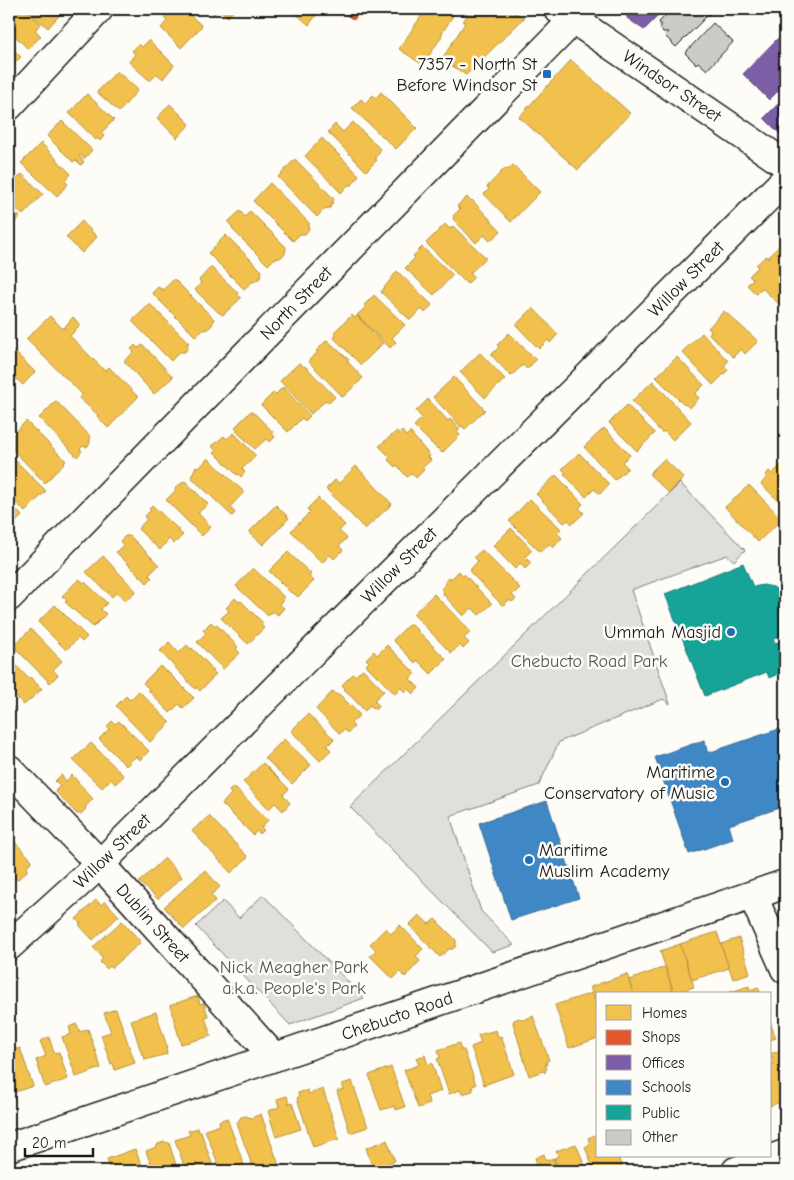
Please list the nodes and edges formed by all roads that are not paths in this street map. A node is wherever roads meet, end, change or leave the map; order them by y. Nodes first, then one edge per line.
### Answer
1 (100, 9) edge
2 (572, 12) edge
3 (9, 106) edge
4 (785, 164) edge
5 (785, 180) edge
6 (9, 597) edge
7 (9, 769) edge
8 (100, 864) junction
9 (785, 884) edge
10 (753, 896) junction
11 (9, 946) edge
12 (785, 969) edge
13 (274, 1057) junction
14 (9, 1147) edge
15 (785, 1154) edge
16 (736, 1171) edge

1 - 3 street
2 - 4 street, Windsor Street
2 - 6 street, North Street
5 - 8 street, Willow Street
7 - 8 street, Dublin Street
8 - 11 street, Willow Street
8 - 13 street, Dublin Street
9 - 10 street, Chebucto Road
10 - 12 street
10 - 13 street, Chebucto Road
13 - 14 street, Chebucto Road
15 - 16 street

